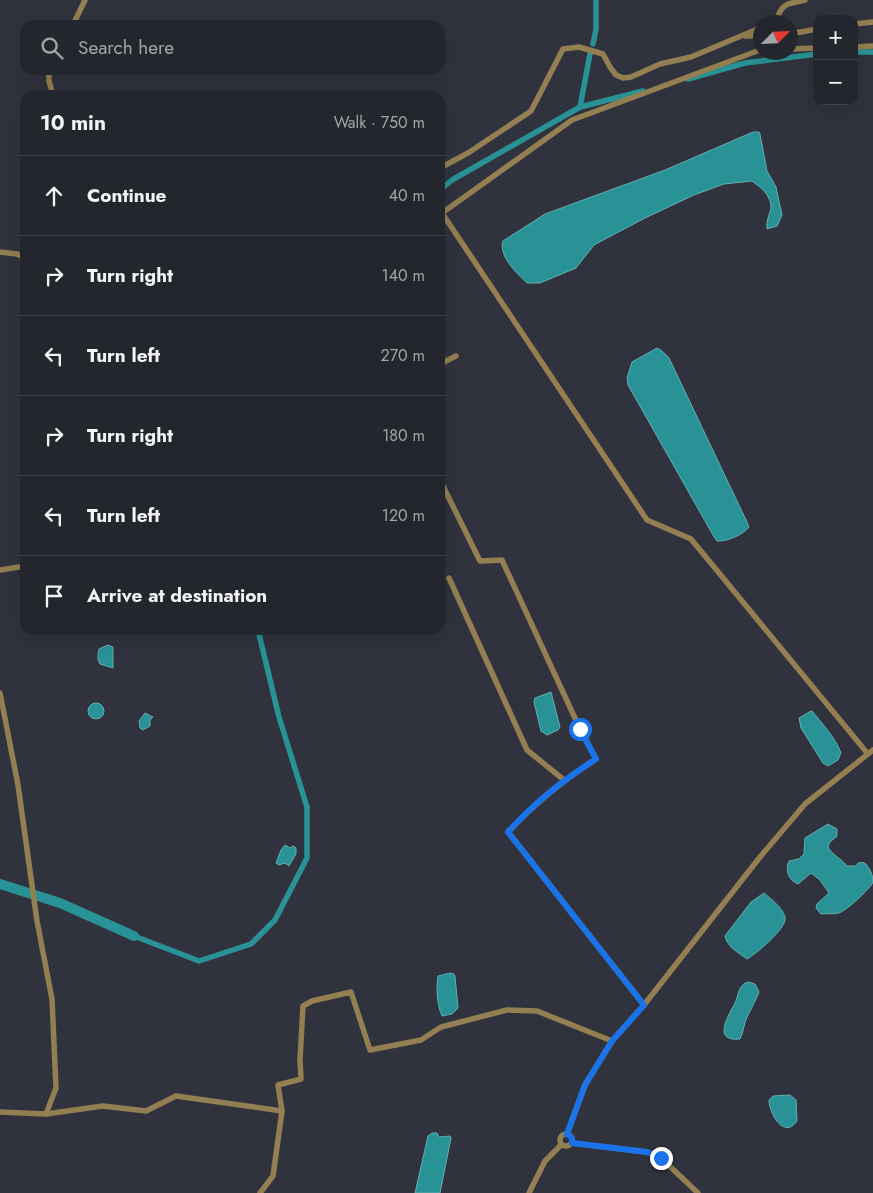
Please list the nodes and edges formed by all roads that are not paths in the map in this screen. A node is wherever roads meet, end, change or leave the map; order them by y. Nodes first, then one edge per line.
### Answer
1 (85, 0) edge
2 (805, 0) edge
3 (778, 15) edge
4 (75, 20) edge
5 (873, 22) edge
6 (858, 24) edge
7 (813, 30) edge
8 (753, 31) edge
9 (798, 33) edge
10 (738, 36) junction
11 (753, 36) edge
12 (873, 46) edge
13 (858, 47) edge
14 (813, 48) edge
15 (798, 49) edge
16 (753, 53) edge
17 (49, 75) edge
18 (52, 90) edge
19 (445, 165) edge
20 (445, 211) edge
21 (445, 218) edge
22 (0, 252) edge
23 (20, 256) edge
24 (456, 356) dead end
25 (445, 362) edge
26 (445, 490) edge
27 (20, 567) edge
28 (0, 570) edge
29 (449, 578) dead end
30 (0, 693) edge
31 (873, 750) edge
32 (868, 754) junction
33 (564, 780) junction
34 (644, 1005) junction
35 (612, 1041) junction
36 (282, 1111) junction
37 (0, 1112) edge
38 (46, 1114) junction
39 (567, 1134) junction
40 (572, 1143) junction
41 (561, 1144) junction
42 (260, 1193) edge
43 (529, 1193) edge
44 (698, 1193) edge

1 - 4 street
2 - 3 street
5 - 6 street
7 - 9 street
8 - 10 street
10 - 11 street
10 - 19 street
12 - 13 street
14 - 15 street
16 - 20 street
17 - 18 street
21 - 32 street
22 - 23 street
24 - 25 street
26 - 33 street
27 - 28 street
29 - 33 street
30 - 38 street
31 - 32 street
32 - 34 street
33 - 34 street
34 - 35 street
35 - 36 street
35 - 39 street
36 - 38 street
36 - 42 street
37 - 38 street
39 - 40 street
39 - 41 street
40 - 41 street
40 - 44 street
41 - 43 street

